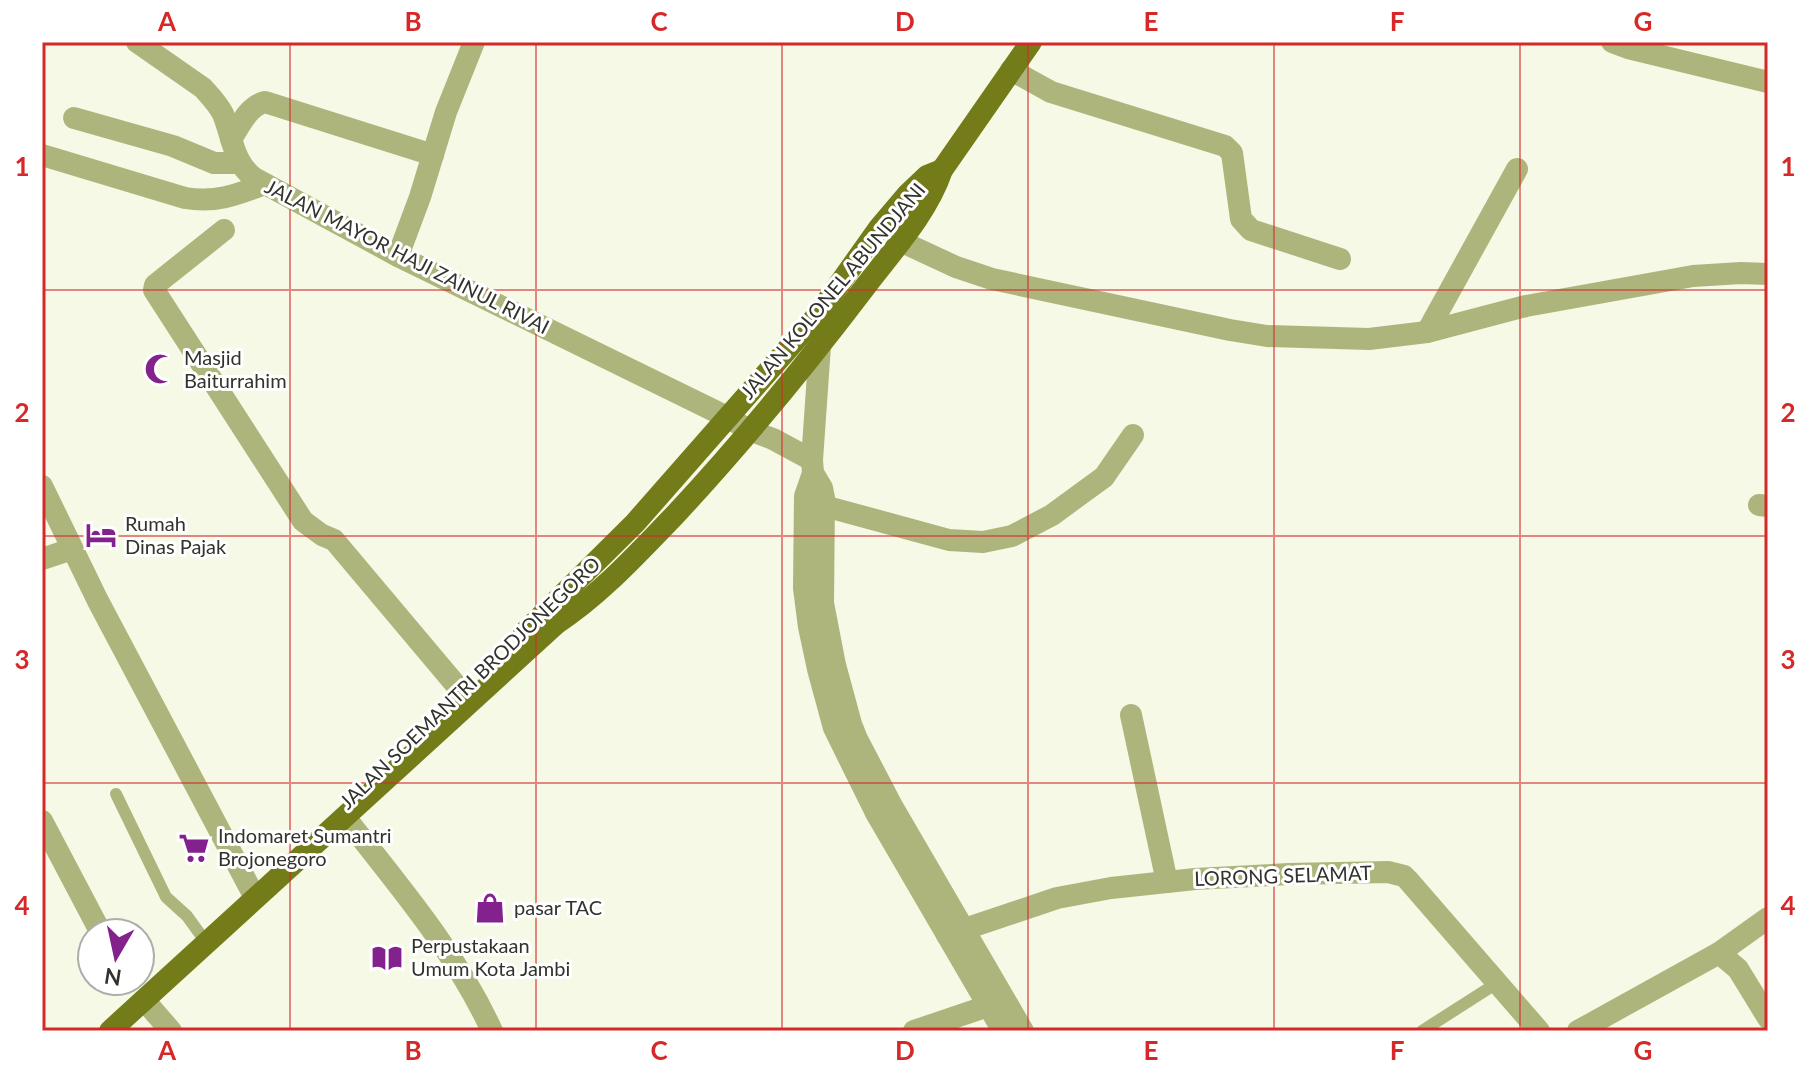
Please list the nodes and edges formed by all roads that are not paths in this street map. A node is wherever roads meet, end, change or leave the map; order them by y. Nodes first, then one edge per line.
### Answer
1 (137, 42) edge
2 (474, 42) edge
3 (1031, 42) edge
4 (1612, 42) edge
5 (1011, 70) junction
6 (1768, 82) edge
7 (74, 118) dead end
8 (231, 139) junction
9 (42, 155) edge
10 (433, 155) junction
11 (240, 163) junction
12 (1517, 169) dead end
13 (942, 170) junction
14 (265, 184) junction
15 (224, 230) dead end
16 (900, 241) junction
17 (398, 256) junction
18 (1340, 259) dead end
19 (1768, 274) edge
20 (816, 317) junction
21 (1427, 332) junction
22 (820, 346) junction
23 (727, 417) junction
24 (749, 430) junction
25 (1133, 435) dead end
26 (813, 467) junction
27 (42, 486) edge
28 (824, 506) junction
29 (72, 549) junction
30 (42, 559) edge
31 (461, 691) junction
32 (1131, 715) dead end
33 (116, 794) dead end
34 (349, 808) junction
35 (42, 821) edge
36 (1167, 882) junction
37 (251, 890) junction
38 (93, 917) edge
39 (1768, 918) edge
40 (955, 932) junction
41 (200, 934) junction
42 (1719, 953) junction
43 (156, 973) edge
44 (156, 974) edge
45 (1497, 983) junction
46 (129, 997) edge
47 (132, 997) edge
48 (143, 997) edge
49 (988, 1006) junction
50 (1768, 1018) edge
51 (92, 1031) edge
52 (110, 1031) edge
53 (171, 1031) edge
54 (492, 1031) edge
55 (914, 1031) edge
56 (1003, 1031) edge
57 (1023, 1031) edge
58 (1422, 1031) edge
59 (1539, 1031) edge
60 (1578, 1031) edge

1 - 8 street, JALAN MAYOR HAJI ZAINUL RIVAI
2 - 10 street
3 - 5 main road, JALAN KOLONEL ABUNDJANI
4 - 6 street
5 - 13 main road, JALAN KOLONEL ABUNDJANI
5 - 18 street
7 - 11 street
8 - 10 street
8 - 11 street, JALAN MAYOR HAJI ZAINUL RIVAI
9 - 14 street
10 - 17 street
11 - 14 street, JALAN MAYOR HAJI ZAINUL RIVAI
12 - 21 street
13 - 16 main road, JALAN KOLONEL ABUNDJANI
13 - 20 main road, JALAN KOLONEL ABUNDJANI
14 - 17 street, JALAN MAYOR HAJI ZAINUL RIVAI
15 - 31 street
16 - 21 street
16 - 22 main road, JALAN KOLONEL ABUNDJANI
17 - 23 street, JALAN MAYOR HAJI ZAINUL RIVAI
19 - 21 street
20 - 22 street
20 - 23 main road, JALAN KOLONEL ABUNDJANI
22 - 24 main road, JALAN KOLONEL ABUNDJANI
22 - 26 street
23 - 24 street, JALAN MAYOR HAJI ZAINUL RIVAI
23 - 31 main road, JALAN SOEMANTRI BRODJONEGORO
24 - 26 street, JALAN MAYOR HAJI ZAINUL RIVAI
24 - 34 main road, JALAN SOEMANTRI BRODJONEGORO
25 - 28 street
26 - 28 street
26 - 40 street
27 - 29 street
28 - 40 street
29 - 30 street
29 - 37 street
31 - 34 main road, JALAN SOEMANTRI BRODJONEGORO
32 - 36 street
33 - 41 lane
34 - 37 main road, JALAN SOEMANTRI BRODJONEGORO
34 - 44 main road, JALAN SOEMANTRI BRODJONEGORO
34 - 54 street
35 - 38 street
36 - 40 street, LORONG SELAMAT
36 - 45 street, LORONG SELAMAT
37 - 41 main road, JALAN SOEMANTRI BRODJONEGORO
39 - 42 street
40 - 49 street
40 - 57 street
41 - 43 main road, JALAN SOEMANTRI BRODJONEGORO
42 - 50 street
42 - 60 street
45 - 58 lane
45 - 59 street, LORONG SELAMAT
46 - 51 main road, JALAN SOEMANTRI BRODJONEGORO
47 - 52 main road, JALAN SOEMANTRI BRODJONEGORO
48 - 53 street
49 - 55 street
49 - 56 street

